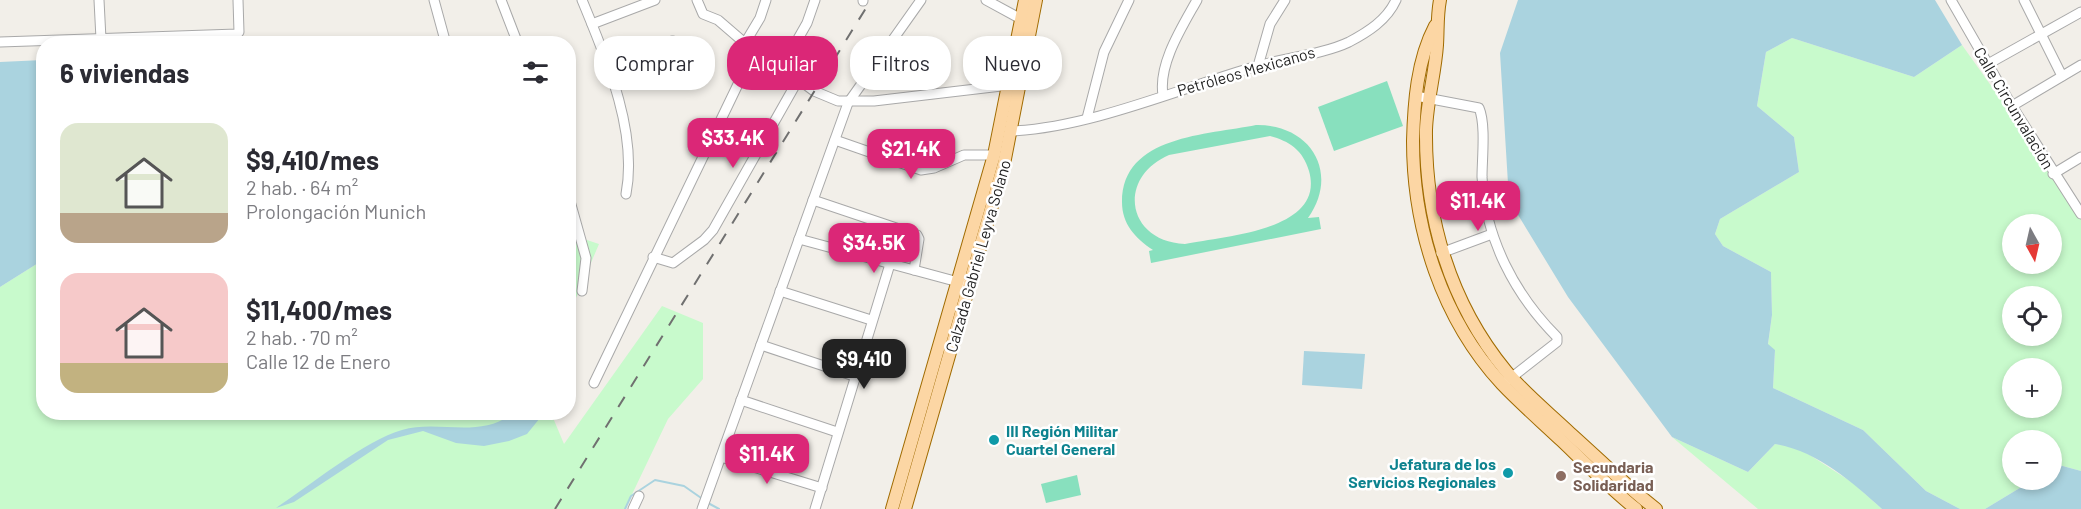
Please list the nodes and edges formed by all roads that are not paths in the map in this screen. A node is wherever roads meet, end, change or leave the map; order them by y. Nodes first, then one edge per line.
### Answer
1 (99, 0) edge
2 (238, 0) edge
3 (434, 0) edge
4 (501, 0) edge
5 (582, 0) edge
6 (655, 0) edge
7 (697, 0) edge
8 (766, 0) edge
9 (815, 0) edge
10 (921, 0) edge
11 (986, 0) edge
12 (1025, 0) edge
13 (1036, 0) edge
14 (1129, 0) edge
15 (1197, 0) edge
16 (1285, 0) edge
17 (1396, 0) edge
18 (1440, 0) edge
19 (1951, 0) edge
20 (2024, 0) edge
21 (2081, 12) edge
22 (1021, 19) junction
23 (592, 24) junction
24 (2041, 33) junction
25 (101, 36) edge
26 (183, 36) edge
27 (444, 36) edge
28 (515, 36) edge
29 (596, 36) edge
30 (737, 36) edge
31 (749, 36) edge
32 (800, 36) edge
33 (1018, 36) edge
34 (36, 41) edge
35 (0, 42) edge
36 (1988, 64) junction
37 (2081, 65) edge
38 (1258, 66) junction
39 (2062, 76) junction
40 (615, 90) edge
41 (735, 90) edge
42 (792, 90) edge
43 (814, 90) edge
44 (965, 90) edge
45 (1009, 90) edge
46 (1163, 95) junction
47 (1422, 97) junction
48 (848, 103) junction
49 (2012, 106) junction
50 (1087, 118) junction
51 (1011, 131) junction
52 (835, 140) junction
53 (994, 155) junction
54 (2081, 157) edge
55 (2054, 174) junction
56 (626, 194) dead end
57 (813, 200) junction
58 (2081, 214) edge
59 (576, 222) edge
60 (1492, 234) junction
61 (799, 239) junction
62 (1442, 253) junction
63 (653, 257) junction
64 (890, 264) junction
65 (914, 270) junction
66 (956, 281) junction
67 (970, 285) junction
68 (582, 291) dead end
69 (780, 291) junction
70 (871, 320) junction
71 (761, 345) junction
72 (854, 376) junction
73 (1507, 381) junction
74 (594, 383) dead end
75 (741, 400) junction
76 (837, 432) junction
77 (721, 457) junction
78 (822, 488) junction
79 (639, 496) dead end
80 (633, 509) edge
81 (702, 509) edge
82 (815, 509) edge
83 (892, 509) edge
84 (905, 509) edge
85 (1636, 509) edge
86 (1656, 509) edge

1 - 25 street
2 - 26 street
3 - 27 street
4 - 28 street
5 - 23 street
6 - 23 street
7 - 30 street
8 - 31 street
9 - 32 street
10 - 48 street
11 - 22 street
12 - 22 main road, Calzada Gabriel Leyva Solano
13 - 51 main road, Calzada Gabriel Leyva Solano
14 - 50 street
15 - 46 street
16 - 38 street
17 - 38 street, Petróleos Mexicanos
18 - 47 main road
19 - 36 street, Calle Circunvalación
20 - 24 street
21 - 24 street
22 - 33 main road, Calzada Gabriel Leyva Solano
23 - 29 street
24 - 36 street
24 - 39 street
34 - 35 street
36 - 49 street, Calle Circunvalación
37 - 39 street
38 - 46 street, Petróleos Mexicanos
39 - 49 street
40 - 56 street
41 - 63 street
42 - 63 street
43 - 48 street
44 - 48 street
45 - 53 main road, Calzada Gabriel Leyva Solano
46 - 50 street, Petróleos Mexicanos
47 - 60 street
47 - 62 main road
47 - 73 main road
48 - 52 street
49 - 55 street, Calle Circunvalación
50 - 51 street, Petróleos Mexicanos
51 - 67 main road, Calzada Gabriel Leyva Solano
52 - 53 street
52 - 57 street
53 - 66 main road, Calzada Gabriel Leyva Solano
54 - 55 street
55 - 58 street, Calle Circunvalación
57 - 61 street
57 - 65 street
59 - 68 street
60 - 62 street
60 - 73 street
61 - 64 street
61 - 69 street
62 - 73 main road
63 - 74 street
64 - 65 street
64 - 70 street
65 - 66 street
66 - 67 street
66 - 83 main road, Calzada Gabriel Leyva Solano
67 - 84 main road, Calzada Gabriel Leyva Solano
69 - 70 street
69 - 71 street
70 - 72 street
71 - 72 street
71 - 75 street
72 - 76 street
73 - 85 main road
73 - 86 main road
75 - 76 street
75 - 77 street
76 - 78 street
77 - 78 street
77 - 81 street
78 - 82 street
79 - 80 street

